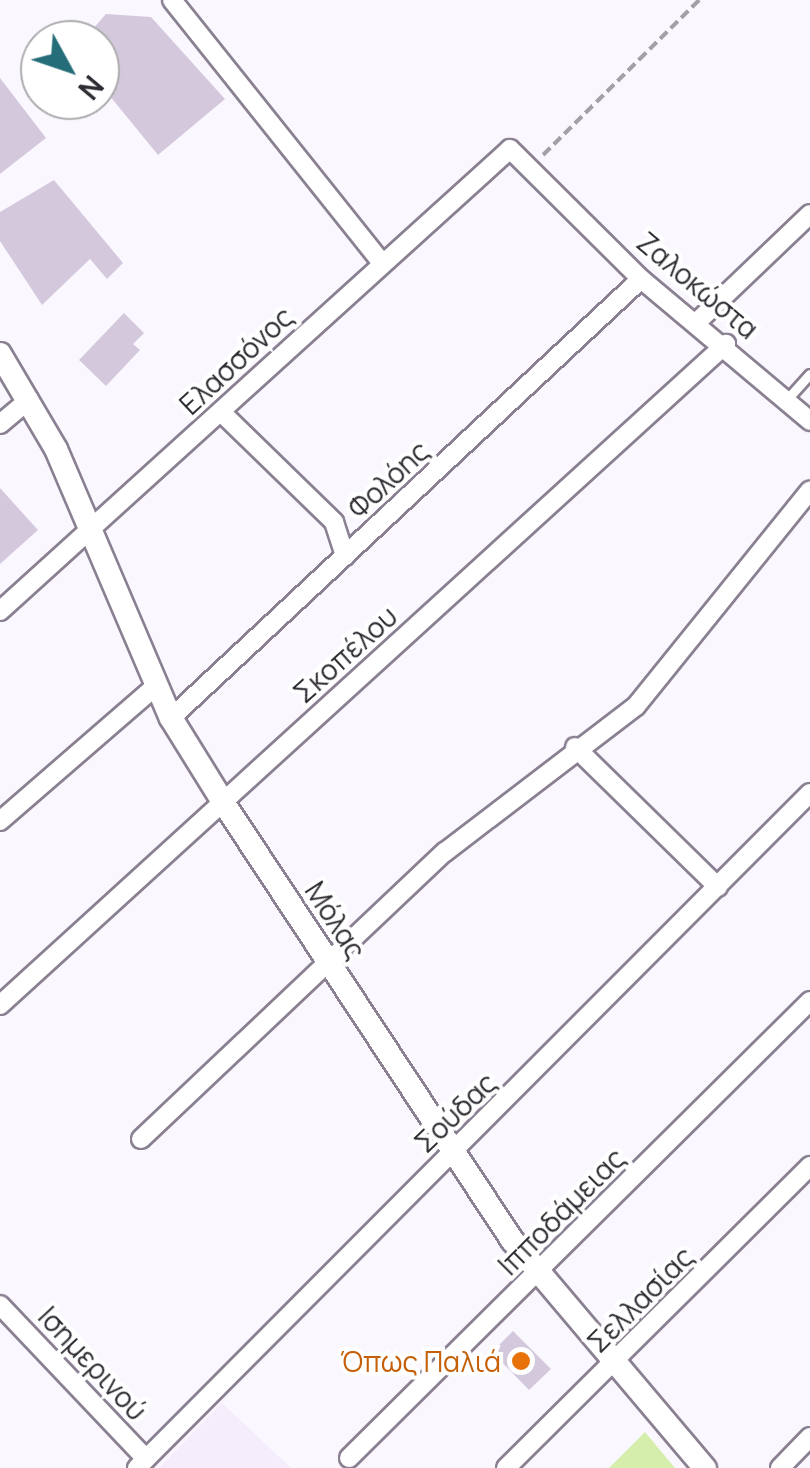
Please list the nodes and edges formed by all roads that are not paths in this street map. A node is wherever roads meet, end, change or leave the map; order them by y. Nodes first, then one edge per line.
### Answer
1 (172, 0) edge
2 (510, 149) joint
3 (810, 214) edge
4 (382, 263) junction
5 (641, 279) junction
6 (698, 322) junction
7 (726, 344) junction
8 (0, 354) edge
9 (810, 374) edge
10 (790, 397) junction
11 (28, 400) junction
12 (221, 412) junction
13 (810, 421) edge
14 (0, 424) edge
15 (810, 490) edge
16 (92, 530) junction
17 (346, 556) junction
18 (0, 611) edge
19 (158, 684) junction
20 (171, 718) junction
21 (575, 747) junction
22 (810, 794) edge
23 (224, 802) junction
24 (0, 821) edge
25 (718, 887) junction
26 (327, 961) junction
27 (810, 1001) edge
28 (0, 1005) edge
29 (142, 1139) dead end
30 (452, 1152) junction
31 (810, 1166) edge
32 (538, 1273) junction
33 (0, 1304) edge
34 (615, 1364) junction
35 (810, 1437) edge
36 (349, 1458) dead end
37 (141, 1464) edge
38 (506, 1468) edge
39 (705, 1468) edge
40 (780, 1468) edge

1 - 4 street
2 - 4 street, Ελασσόνος
2 - 5 street, Ζαλοκώστα
3 - 6 street
4 - 12 street, Ελασσόνος
5 - 6 street, Ζαλοκώστα
5 - 17 street, Φολόης
6 - 7 street, Ζαλοκώστα
7 - 10 street, Ζαλοκώστα
7 - 23 street, Σκοπέλου
8 - 11 street, Μόλας
9 - 10 lane
10 - 13 street, Ζαλοκώστα
11 - 14 street
11 - 16 street, Μόλας
12 - 16 street, Ελασσόνος
12 - 17 street
15 - 21 street
16 - 18 street, Ελασσόνος
16 - 19 street, Μόλας
17 - 20 street, Φολόης
19 - 20 street, Μόλας
19 - 24 street
20 - 23 street, Μόλας
21 - 25 street
21 - 26 street
22 - 25 street, Σούδας
23 - 26 street, Μόλας
23 - 28 street, Σκοπέλου
25 - 30 street, Σούδας
26 - 29 street
26 - 30 street, Μόλας
27 - 32 street, Ιπποδάμειας
30 - 32 street, Μόλας
30 - 37 street, Σούδας
31 - 34 street, Σελλασίας
32 - 34 street, Μόλας
32 - 36 street, Ιπποδάμειας
33 - 37 street, Ισημερινού
34 - 38 street, Σελλασίας
34 - 39 street, Μόλας
35 - 40 street

